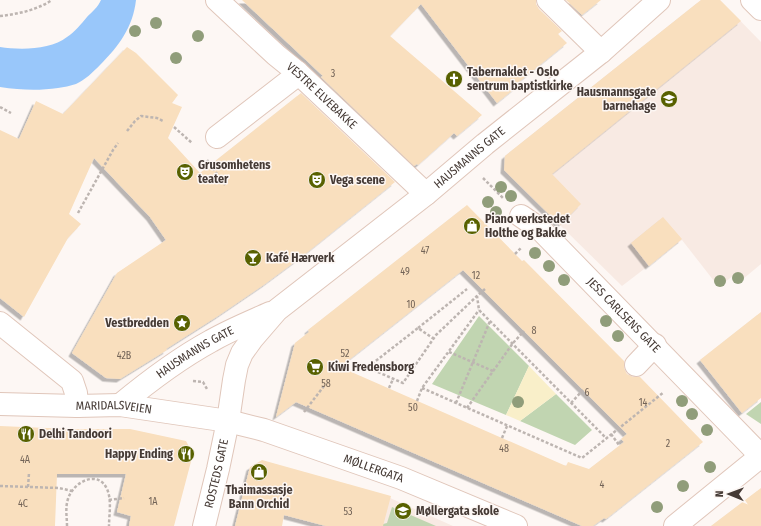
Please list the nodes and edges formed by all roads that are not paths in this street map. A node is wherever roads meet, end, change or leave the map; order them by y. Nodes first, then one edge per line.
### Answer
1 (217, 0) edge
2 (548, 0) edge
3 (659, 0) edge
4 (752, 0) edge
5 (761, 9) edge
6 (602, 52) junction
7 (297, 72) junction
8 (217, 137) dead end
9 (426, 194) junction
10 (521, 216) road end
11 (276, 310) junction
12 (0, 323) edge
13 (654, 346) junction
14 (636, 365) dead end
15 (0, 404) edge
16 (120, 405) junction
17 (77, 406) junction
18 (228, 421) junction
19 (761, 456) edge
20 (204, 526) edge
21 (516, 526) edge
22 (675, 526) edge

1 - 7 street, VESTRE ELVEBAKKE
2 - 6 street
3 - 6 street, HAUSMANNS GATE
4 - 5 street
6 - 9 street, HAUSMANNS GATE
7 - 8 street
7 - 9 street, VESTRE ELVEBAKKE
9 - 11 street, HAUSMANNS GATE
10 - 13 street, JESS CARLSENS GATE
11 - 16 street, HAUSMANNS GATE
11 - 18 street, HAUSMANNS GATE
12 - 17 street
13 - 14 street
13 - 19 street, JESS CARLSENS GATE
15 - 17 street, MARIDALSVEIEN
16 - 17 street, MARIDALSVEIEN
16 - 18 street, MARIDALSVEIEN
18 - 20 street, ROSTEDS GATE
18 - 21 street, MØLLERGATA
19 - 22 street

